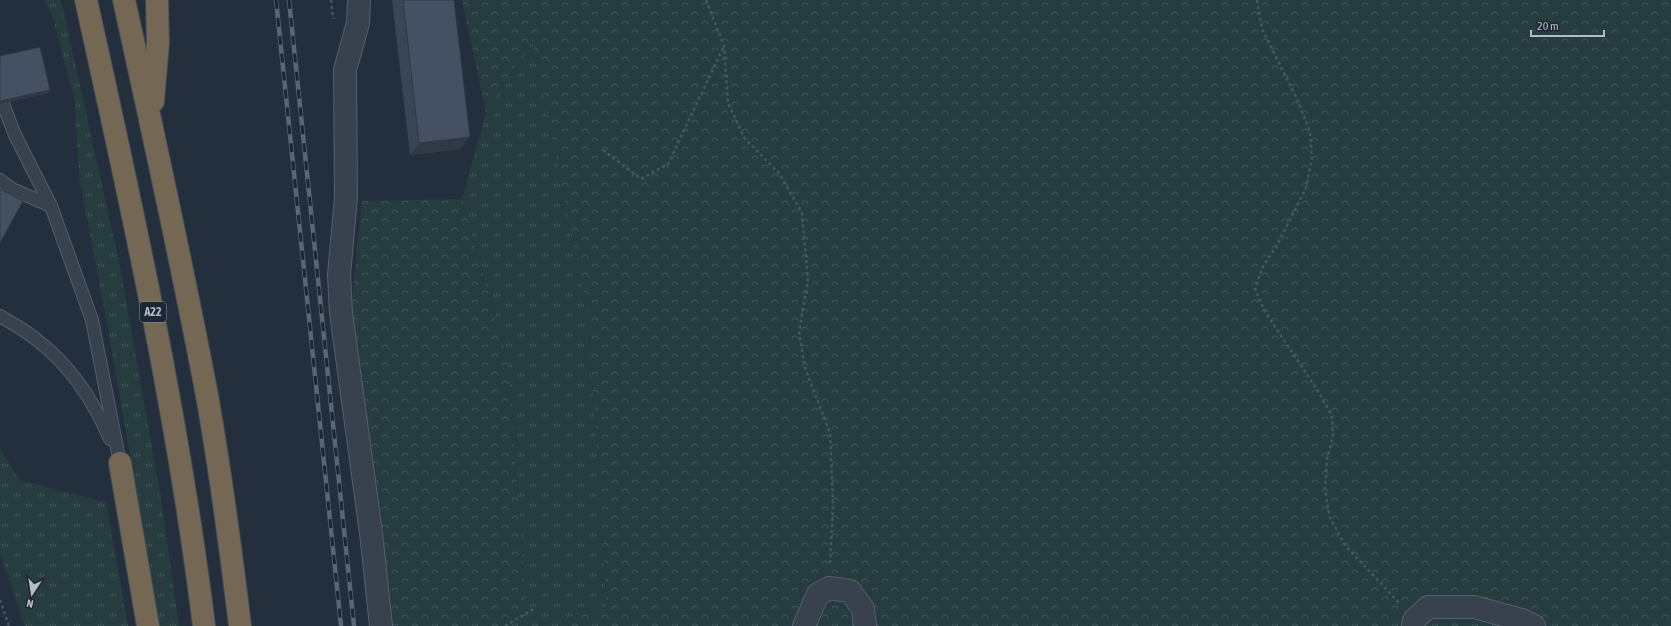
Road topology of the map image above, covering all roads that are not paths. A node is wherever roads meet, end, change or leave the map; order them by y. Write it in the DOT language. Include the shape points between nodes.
graph roads {
  1 [pos="86,0"];
  2 [pos="124,0"];
  3 [pos="157,0"];
  4 [pos="359,0"];
  5 [pos="3,104"];
  6 [pos="152,124"];
  7 [pos="0,180"];
  8 [pos="51,206"];
  9 [pos="0,316"];
  10 [pos="120,463"];
  11 [pos="1413,623"];
  12 [pos="148,626"];
  13 [pos="204,626"];
  14 [pos="240,626"];
  15 [pos="381,626"];
  16 [pos="804,626"];
  17 [pos="865,626"];
  18 [pos="1534,626"];
  1 -- 13 [label="highway, A22" via="129,192 169,396"];
  2 -- 6 [label="highway"];
  3 -- 6 [label="highway" via="158,43"];
  4 -- 15 [label="street" via="358,23 345,70 346,197 339,274 341,313"];
  5 -- 8 [label="lane" via="14,135"];
  6 -- 14 [label="highway" via="208,402"];
  7 -- 8 [label="lane" via="12,189"];
  8 -- 10 [label="lane" via="92,320"];
  9 -- 10 [label="lane" via="39,341 81,386 100,414"];
  10 -- 12 [label="highway"];
  11 -- 18 [label="street" via="1428,607 1474,607 1522,620"];
  16 -- 17 [label="street" via="818,594 829,588 850,591 863,608"];
}
